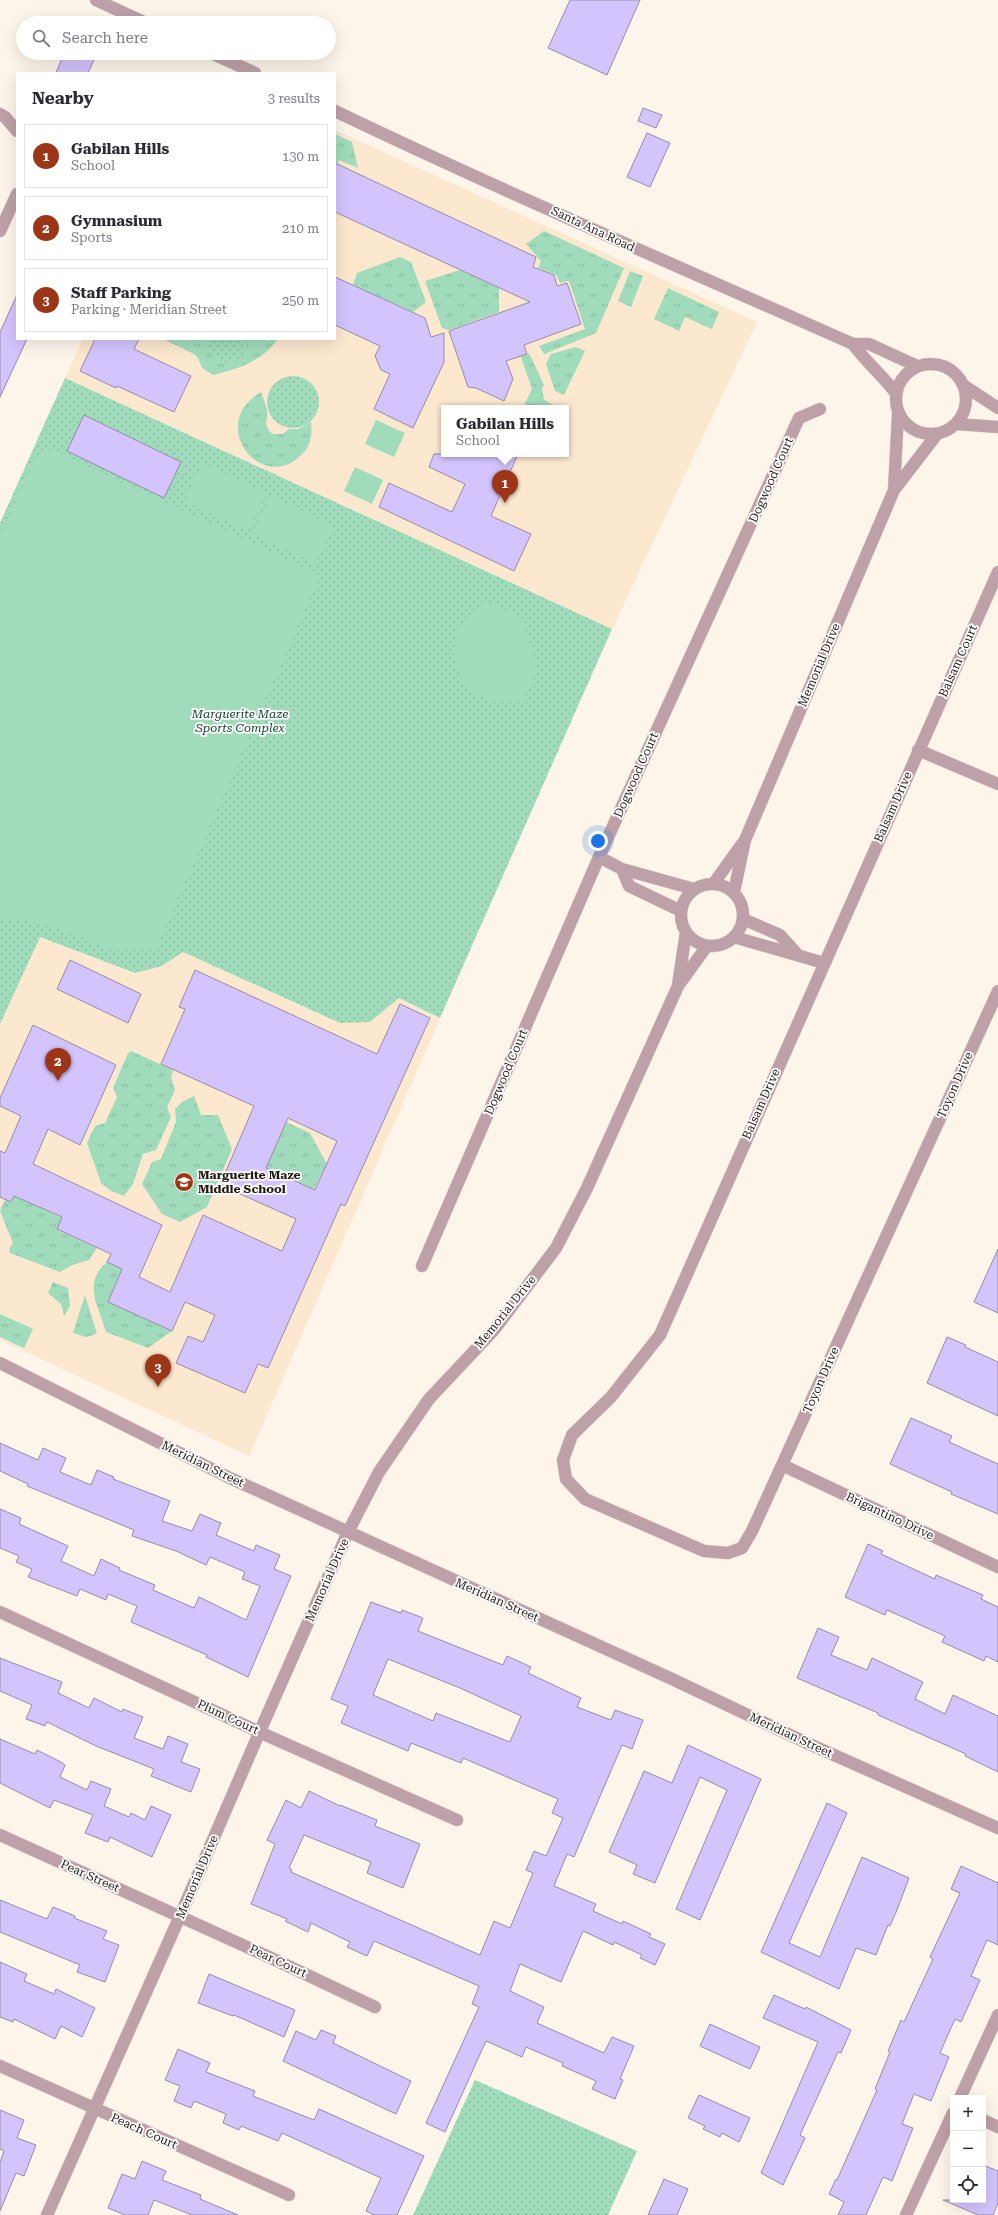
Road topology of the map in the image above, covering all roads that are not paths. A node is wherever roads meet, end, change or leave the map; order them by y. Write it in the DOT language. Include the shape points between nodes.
graph roads {
  1 [pos="96,0"];
  2 [pos="131,16"];
  3 [pos="226,60"];
  4 [pos="253,72"];
  5 [pos="336,111"];
  6 [pos="0,114"];
  7 [pos="16,130"];
  8 [pos="16,196"];
  9 [pos="0,231"];
  10 [pos="853,344"];
  11 [pos="917,366"];
  12 [pos="963,386"];
  13 [pos="896,392"];
  14 [pos="998,408"];
  15 [pos="820,409"];
  16 [pos="898,414"];
  17 [pos="956,424"];
  18 [pos="998,427"];
  19 [pos="936,434"];
  20 [pos="894,490"];
  21 [pos="998,572"];
  22 [pos="918,750"];
  23 [pos="998,784"];
  24 [pos="745,840"];
  25 [pos="599,857"];
  26 [pos="622,869"];
  27 [pos="714,883"];
  28 [pos="694,889"];
  29 [pos="734,892"];
  30 [pos="681,911"];
  31 [pos="743,919"];
  32 [pos="686,932"];
  33 [pos="734,936"];
  34 [pos="707,946"];
  35 [pos="799,956"];
  36 [pos="824,963"];
  37 [pos="678,986"];
  38 [pos="998,991"];
  39 [pos="422,1266"];
  40 [pos="0,1363"];
  41 [pos="572,1435"];
  42 [pos="782,1465"];
  43 [pos="348,1532"];
  44 [pos="998,1566"];
  45 [pos="0,1612"];
  46 [pos="260,1731"];
  47 [pos="457,1820"];
  48 [pos="998,1828"];
  49 [pos="0,1835"];
  50 [pos="180,1916"];
  51 [pos="375,2007"];
  52 [pos="998,2015"];
  53 [pos="0,2066"];
  54 [pos="961,2095"];
  55 [pos="93,2109"];
  56 [pos="950,2120"];
  57 [pos="986,2121"];
  58 [pos="998,2127"];
  59 [pos="289,2195"];
  60 [pos="47,2215"];
  61 [pos="906,2215"];
  1 -- 2 [label="street"];
  3 -- 4 [label="street"];
  5 -- 10 [label="street, Santa Ana Road" via="665,263 732,289"];
  6 -- 7 [label="street"];
  8 -- 9 [label="street"];
  10 -- 11 [label="street, Santa Ana Road" via="869,344"];
  10 -- 13 [label="street, Santa Ana Road" via="866,362 879,372"];
  11 -- 12 [label="street, Santa Ana Road" via="941,365 952,371"];
  11 -- 13 [label="street" via="907,372"];
  12 -- 14 [label="street, Santa Ana Road"];
  12 -- 17 [label="street" via="966,403 963,414"];
  13 -- 16 [label="street"];
  15 -- 25 [label="street, Dogwood Court" via="799,418"];
  16 -- 19 [label="street" via="914,431"];
  16 -- 20 [label="street"];
  17 -- 18 [label="street"];
  17 -- 19 [label="street" via="947,431"];
  19 -- 20 [label="street"];
  20 -- 24 [label="street, Memorial Drive"];
  21 -- 22 [label="street, Balsam Court"];
  22 -- 23 [label="street"];
  22 -- 36 [label="street, Balsam Drive"];
  24 -- 27 [label="street"];
  24 -- 29 [label="street"];
  25 -- 26 [label="street"];
  25 -- 39 [label="street, Dogwood Court"];
  26 -- 28 [label="street"];
  26 -- 30 [label="street" via="629,886"];
  27 -- 28 [label="street" via="703,884"];
  27 -- 29 [label="street"];
  28 -- 30 [label="street" via="686,896"];
  29 -- 31 [label="street" via="743,909"];
  30 -- 32 [label="street" via="680,917"];
  31 -- 33 [label="street"];
  31 -- 35 [label="street" via="780,936"];
  32 -- 34 [label="street" via="698,943"];
  32 -- 37 [label="street"];
  33 -- 34 [label="street" via="727,942"];
  33 -- 35 [label="street"];
  34 -- 37 [label="street"];
  35 -- 36 [label="street"];
  36 -- 41 [label="street, Balsam Drive" via="660,1335 611,1397"];
  37 -- 43 [label="street, Memorial Drive" via="587,1188 556,1248 494,1330 429,1399 379,1472"];
  38 -- 42 [label="street, Toyon Drive"];
  40 -- 43 [label="street, Meridian Street" via="210,1468"];
  41 -- 42 [label="street, Toyon Drive" via="562,1460 566,1479 585,1499 704,1551 728,1553 742,1548"];
  42 -- 44 [label="street, Brigantino Drive"];
  43 -- 46 [label="street, Memorial Drive"];
  43 -- 48 [label="street, Meridian Street"];
  45 -- 46 [label="street, Plum Court"];
  46 -- 47 [label="street, Plum Court"];
  46 -- 50 [label="street, Memorial Drive"];
  49 -- 50 [label="street, Pear Street"];
  50 -- 51 [label="street, Pear Court"];
  50 -- 55 [label="street, Memorial Drive"];
  52 -- 54 [label="street"];
  53 -- 55 [label="street, Peach Court"];
  55 -- 59 [label="street, Peach Court"];
  55 -- 60 [label="street, Memorial Drive"];
  56 -- 61 [label="street"];
  57 -- 58 [label="street"];
}
